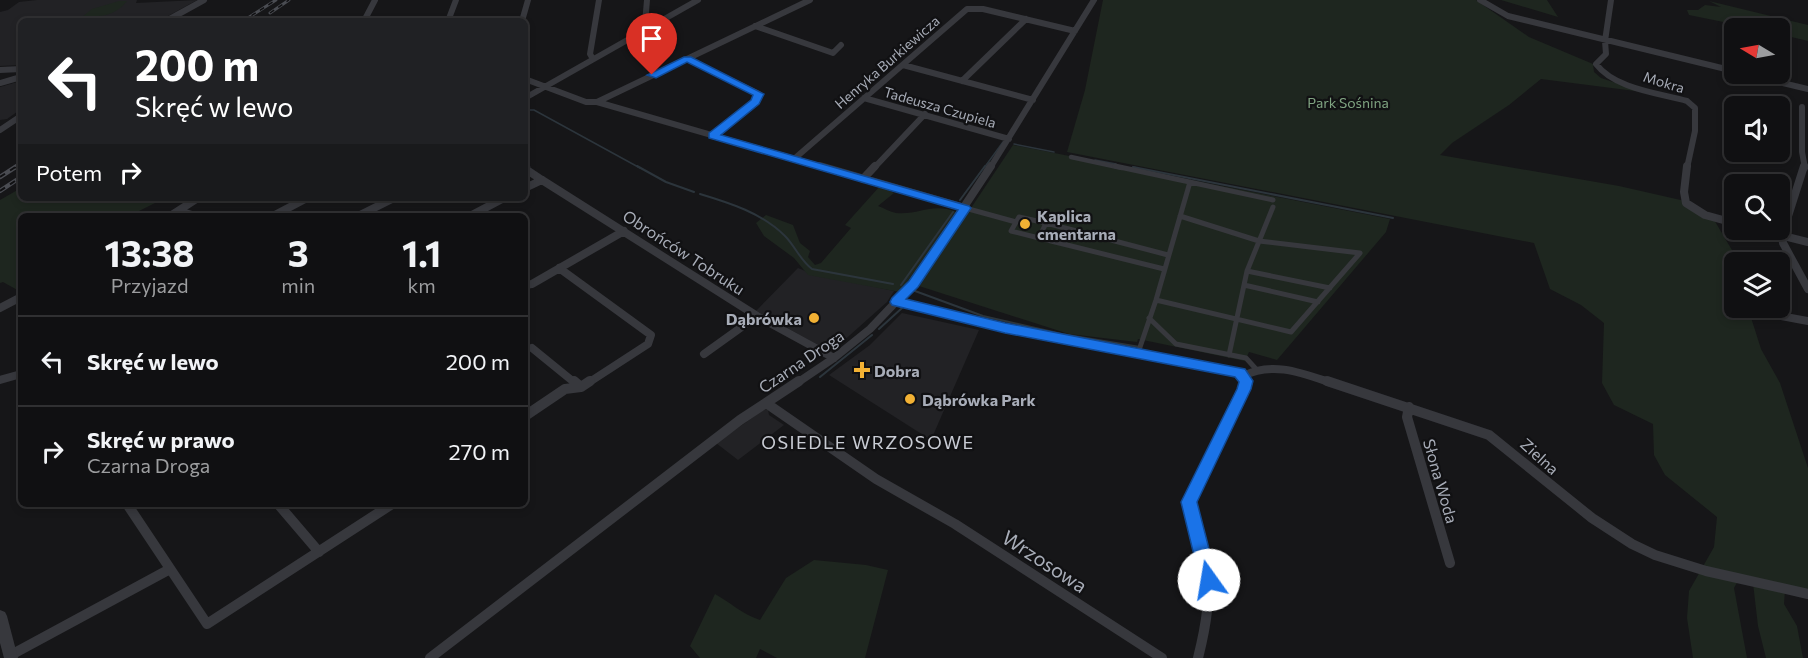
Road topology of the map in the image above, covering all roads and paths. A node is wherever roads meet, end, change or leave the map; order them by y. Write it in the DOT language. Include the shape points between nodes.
graph roads {
  1 [pos="204,0"];
  2 [pos="375,0"];
  3 [pos="456,0"];
  4 [pos="528,0"];
  5 [pos="599,0"];
  6 [pos="647,0"];
  7 [pos="698,0"];
  8 [pos="810,0"];
  9 [pos="1092,0"];
  10 [pos="1480,0"];
  11 [pos="1611,0"];
  12 [pos="171,18"];
  13 [pos="366,18"];
  14 [pos="448,18"];
  15 [pos="523,18"];
  16 [pos="1026,20"];
  17 [pos="755,26"];
  18 [pos="651,27"];
  19 [pos="1075,31"];
  20 [pos="1604,39"];
  21 [pos="841,45"];
  22 [pos="593,59"];
  23 [pos="687,59"];
  24 [pos="903,65"];
  25 [pos="18,69"];
  26 [pos="1724,69"];
  27 [pos="0,70"];
  28 [pos="18,78"];
  29 [pos="528,80"];
  30 [pos="962,81"];
  31 [pos="0,83"];
  32 [pos="1787,84"];
  33 [pos="543,86"];
  34 [pos="1808,89"];
  35 [pos="528,96"];
  36 [pos="864,98"];
  37 [pos="1033,100"];
  38 [pos="597,102"];
  39 [pos="1802,107"];
  40 [pos="925,114"];
  41 [pos="18,118"];
  42 [pos="1805,125"];
  43 [pos="0,130"];
  44 [pos="713,136"];
  45 [pos="1009,139"];
  46 [pos="1071,158"];
  47 [pos="794,159"];
  48 [pos="528,171"];
  49 [pos="1807,171"];
  50 [pos="863,179"];
  51 [pos="542,180"];
  52 [pos="1190,182"];
  53 [pos="528,187"];
  54 [pos="1273,200"];
  55 [pos="194,201"];
  56 [pos="301,201"];
  57 [pos="388,201"];
  58 [pos="498,201"];
  59 [pos="1273,207"];
  60 [pos="965,208"];
  61 [pos="179,211"];
  62 [pos="175,213"];
  63 [pos="185,213"];
  64 [pos="279,213"];
  65 [pos="364,213"];
  66 [pos="476,213"];
  67 [pos="1790,215"];
  68 [pos="1180,216"];
  69 [pos="1724,220"];
  70 [pos="1016,222"];
  71 [pos="1046,223"];
  72 [pos="624,231"];
  73 [pos="1039,237"];
  74 [pos="1790,238"];
  75 [pos="1783,240"];
  76 [pos="1259,241"];
  77 [pos="1808,242"];
  78 [pos="1168,255"];
  79 [pos="559,268"];
  80 [pos="1164,268"];
  81 [pos="1247,271"];
  82 [pos="528,284"];
  83 [pos="1244,285"];
  84 [pos="1330,288"];
  85 [pos="1808,289"];
  86 [pos="18,299"];
  87 [pos="1156,300"];
  88 [pos="897,302"];
  89 [pos="1318,302"];
  90 [pos="0,308"];
  91 [pos="757,316"];
  92 [pos="1149,318"];
  93 [pos="1790,318"];
  94 [pos="1237,319"];
  95 [pos="1808,321"];
  96 [pos="532,348"];
  97 [pos="1138,353"];
  98 [pos="704,354"];
  99 [pos="1229,355"];
  100 [pos="834,358"];
  101 [pos="1256,369"];
  102 [pos="18,375"];
  103 [pos="1244,376"];
  104 [pos="0,380"];
  105 [pos="581,387"];
  106 [pos="766,403"];
  107 [pos="1408,407"];
  108 [pos="528,414"];
  109 [pos="129,507"];
  110 [pos="281,507"];
  111 [pos="387,507"];
  112 [pos="319,552"];
  113 [pos="1450,564"];
  114 [pos="170,569"];
  115 [pos="1808,594"];
  116 [pos="0,616"];
  117 [pos="11,657"];
  118 [pos="430,658"];
  119 [pos="1162,658"];
  120 [pos="1198,658"];
  1 -- 12 [label="street"];
  2 -- 13 [label="street"];
  3 -- 14 [label="street"];
  4 -- 15 [label="street"];
  5 -- 22 [label="street" via="590,54"];
  6 -- 18 [label="street" via="645,24"];
  7 -- 18 [label="street"];
  8 -- 17 [label="street"];
  9 -- 19 [label="street, Czarna Droga"];
  10 -- 20 [label="street" via="1508,16"];
  11 -- 20 [label="street, Mokra"];
  16 -- 19 [label="street, Henryka Burkiewicza"];
  16 -- 24 [label="street, Henryka Burkiewicza" via="967,9"];
  16 -- 30 [label="street"];
  17 -- 21 [label="street" via="833,53"];
  17 -- 23 [label="street"];
  18 -- 22 [label="street"];
  19 -- 37 [label="street, Czarna Droga"];
  20 -- 26 [label="street"];
  20 -- 69 [label="street, Mokra" via="1606,54 1596,64 1601,72 1687,101 1695,108 1696,127 1684,198 1691,208"];
  22 -- 33 [label="street"];
  23 -- 38 [label="street"];
  23 -- 44 [label="street" via="759,94 755,102"];
  24 -- 30 [label="street"];
  24 -- 36 [label="street, Henryka Burkiewicza"];
  25 -- 27 [label="street"];
  28 -- 31 [label="street"];
  29 -- 33 [label="street"];
  30 -- 37 [label="street"];
  32 -- 34 [label="street"];
  33 -- 35 [label="street"];
  33 -- 38 [label="street" via="586,102"];
  36 -- 40 [label="street, Tadeusza Czupiela"];
  36 -- 47 [label="street, Henryka Burkiewicza"];
  37 -- 45 [label="street, Czarna Droga"];
  38 -- 44 [label="street"];
  39 -- 42 [label="street"];
  40 -- 45 [label="street, Tadeusza Czupiela"];
  40 -- 50 [label="street"];
  41 -- 43 [label="street"];
  42 -- 49 [label="street"];
  44 -- 47 [label="street"];
  45 -- 60 [label="street, Czarna Droga"];
  46 -- 52 [label="street"];
  47 -- 50 [label="street"];
  48 -- 51 [label="street, Obrońców Tobruku"];
  49 -- 67 [label="street"];
  50 -- 60 [label="street"];
  51 -- 53 [label="street"];
  51 -- 72 [label="street, Obrońców Tobruku"];
  52 -- 54 [label="street"];
  52 -- 68 [label="street"];
  55 -- 61 [label="street"];
  56 -- 64 [label="street"];
  57 -- 65 [label="street"];
  58 -- 66 [label="street"];
  59 -- 76 [label="street"];
  60 -- 70 [label="street"];
  60 -- 88 [label="street, Czarna Droga"];
  61 -- 62 [label="street"];
  61 -- 63 [label="street"];
  68 -- 76 [label="street"];
  68 -- 78 [label="street"];
  70 -- 71 [label="street" via="1019,217"];
  70 -- 73 [label="street" via="1011,231"];
  71 -- 73 [label="street"];
  71 -- 78 [label="street"];
  72 -- 79 [label="street"];
  72 -- 91 [label="street, Obrońców Tobruku"];
  73 -- 80 [label="street"];
  74 -- 77 [label="street"];
  75 -- 85 [label="street"];
  76 -- 81 [label="street"];
  76 -- 84 [label="street" via="1360,253"];
  78 -- 80 [label="street"];
  79 -- 82 [label="street"];
  79 -- 105 [label="street" via="651,335 648,344"];
  80 -- 87 [label="street"];
  81 -- 83 [label="street"];
  81 -- 84 [label="street"];
  83 -- 89 [label="street"];
  83 -- 94 [label="street"];
  84 -- 89 [label="street"];
  86 -- 90 [label="street"];
  87 -- 92 [label="street"];
  87 -- 94 [label="street"];
  88 -- 97 [label="street" via="1005,328"];
  88 -- 100 [label="street, Czarna Droga"];
  89 -- 94 [label="street" via="1291,332"];
  91 -- 98 [label="street"];
  91 -- 100 [label="street, Obrońców Tobruku"];
  92 -- 97 [label="street"];
  92 -- 99 [label="street" via="1176,344"];
  93 -- 95 [label="street"];
  94 -- 99 [label="street"];
  96 -- 105 [label="street"];
  97 -- 103 [label="street"];
  99 -- 101 [label="street" via="1246,358"];
  100 -- 106 [label="street, Czarna Droga"];
  101 -- 103 [label="street"];
  101 -- 107 [label="street, Zielna" via="1293,370"];
  102 -- 104 [label="street"];
  103 -- 120 [label="street" via="1244,389 1189,502 1206,565 1210,599"];
  105 -- 108 [label="street" via="565,389"];
  106 -- 118 [label="street, Czarna Droga"];
  106 -- 119 [label="street, Wrzosowa"];
  107 -- 113 [label="street, Słona Woda" via="1407,417"];
  107 -- 115 [label="street, Zielna" via="1495,437 1549,485 1629,544 1738,579"];
  109 -- 114 [label="street"];
  110 -- 112 [label="street"];
  111 -- 112 [label="street"];
  112 -- 114 [label="street" via="207,624"];
  114 -- 117 [label="street"];
  116 -- 117 [label="street"];
}
